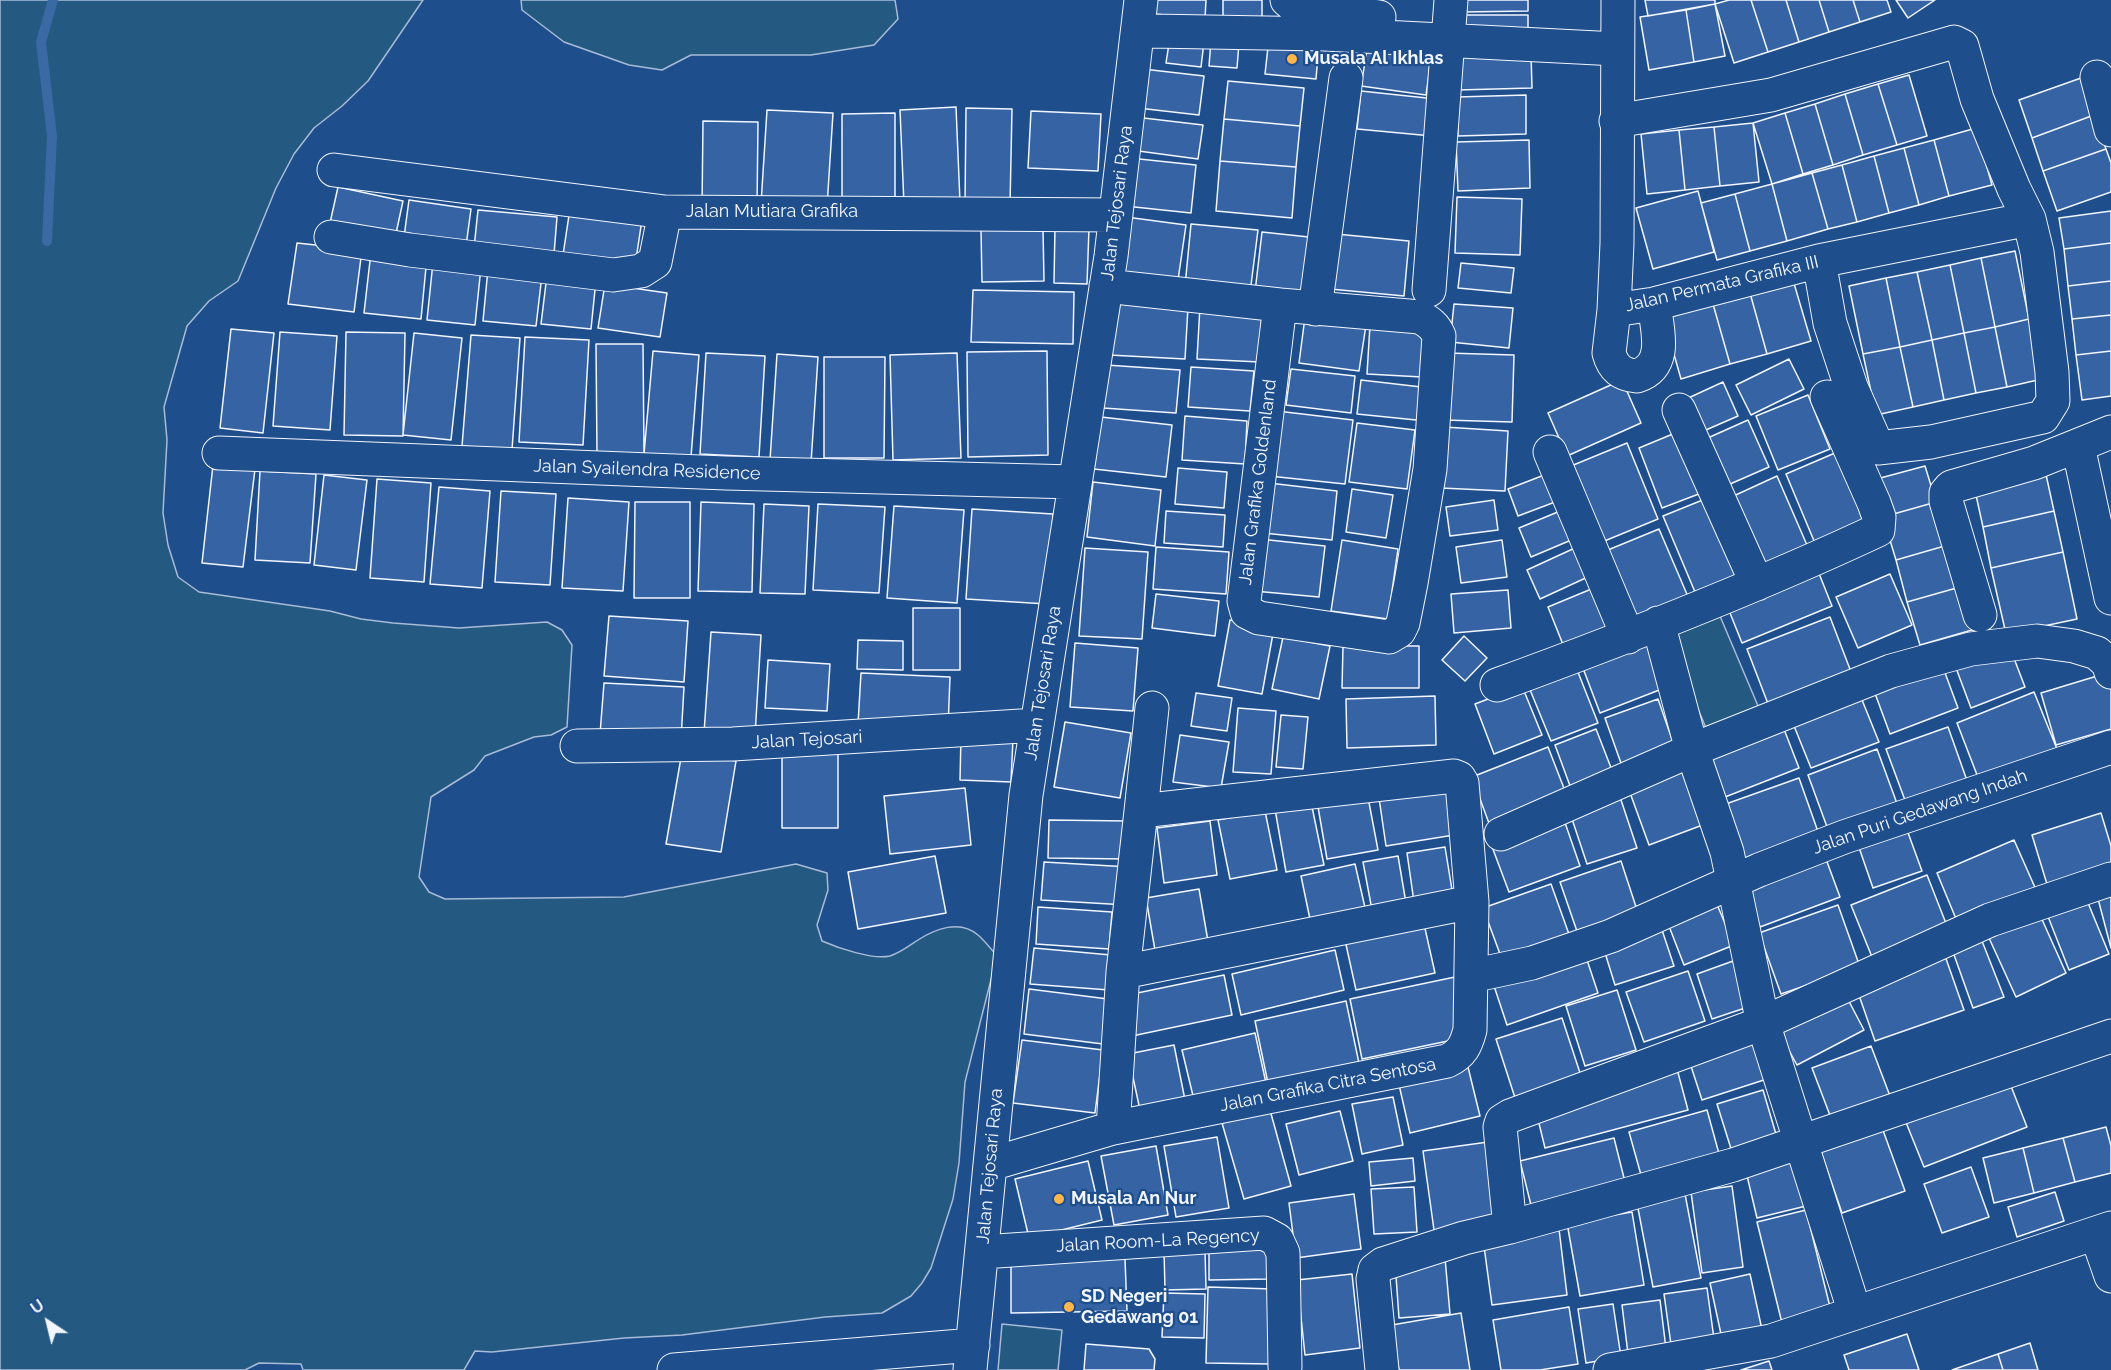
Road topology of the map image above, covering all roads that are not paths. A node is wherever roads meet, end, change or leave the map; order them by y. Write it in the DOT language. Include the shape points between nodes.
graph roads {
  1 [pos="1141,0"];
  2 [pos="1287,0"];
  3 [pos="1618,0"];
  4 [pos="1450,21"];
  5 [pos="1151,31"];
  6 [pos="1617,49"];
  7 [pos="2097,77"];
  8 [pos="1346,78"];
  9 [pos="1616,121"];
  10 [pos="2111,130"];
  11 [pos="334,170"];
  12 [pos="665,212"];
  13 [pos="1116,214"];
  14 [pos="2029,219"];
  15 [pos="332,237"];
  16 [pos="1819,261"];
  17 [pos="1106,286"];
  18 [pos="1429,290"];
  19 [pos="1654,304"];
  20 [pos="1280,305"];
  21 [pos="1315,309"];
  22 [pos="1614,310"];
  23 [pos="1827,397"];
  24 [pos="1678,410"];
  25 [pos="2111,432"];
  26 [pos="2078,446"];
  27 [pos="1550,452"];
  28 [pos="219,453"];
  29 [pos="1075,482"];
  30 [pos="1757,584"];
  31 [pos="2111,598"];
  32 [pos="1980,615"];
  33 [pos="1658,623"];
  34 [pos="1628,637"];
  35 [pos="2111,672"];
  36 [pos="1497,685"];
  37 [pos="1152,708"];
  38 [pos="1036,725"];
  39 [pos="577,746"];
  40 [pos="2111,747"];
  41 [pos="1692,750"];
  42 [pos="1141,811"];
  43 [pos="1501,834"];
  44 [pos="2111,879"];
  45 [pos="1732,883"];
  46 [pos="1472,902"];
  47 [pos="1123,972"];
  48 [pos="1472,976"];
  49 [pos="1763,1023"];
  50 [pos="2111,1036"];
  51 [pos="1113,1128"];
  52 [pos="1801,1143"];
  53 [pos="991,1164"];
  54 [pos="1509,1227"];
  55 [pos="2104,1231"];
  56 [pos="982,1252"];
  57 [pos="2111,1276"];
  58 [pos="1855,1313"];
  59 [pos="972,1358"];
  60 [pos="1285,1367"];
  61 [pos="1646,1367"];
  62 [pos="674,1370"];
  63 [pos="1382,1370"];
  64 [pos="1610,1370"];
  1 -- 13 [label="street, Jalan Tejosari Raya"];
  2 -- 4 [label="street" via="1293,5 1354,14"];
  3 -- 6 [label="street, Jalan Permata Grafika III"];
  4 -- 5 [label="street" via="1324,34"];
  4 -- 6 [label="street"];
  4 -- 18 [label="street"];
  6 -- 9 [label="street, Jalan Permata Grafika III"];
  7 -- 10 [label="street"];
  8 -- 21 [label="street"];
  9 -- 14 [label="street" via="1771,95 1954,42 1962,46 1977,99"];
  9 -- 22 [label="street, Jalan Permata Grafika III"];
  11 -- 12 [label="street"];
  12 -- 13 [label="street, Jalan Mutiara Grafika"];
  12 -- 15 [label="street, Jalan Mutiara Grafika" via="655,262 641,271 613,275"];
  13 -- 17 [label="street, Jalan Tejosari Raya"];
  14 -- 16 [label="street, Jalan Permata Grafika III"];
  14 -- 16 [label="street" via="2044,300 2053,401 2043,417 1931,442 1878,448 1851,387 1830,323"];
  16 -- 19 [label="street, Jalan Permata Grafika III"];
  17 -- 20 [label="street, Jalan Grafika Goldenland"];
  17 -- 29 [label="street, Jalan Tejosari Raya"];
  19 -- 22 [label="street, Jalan Permata Grafika III"];
  19 -- 22 [label="street" via="1658,357 1651,368 1637,376 1622,372 1611,360"];
  20 -- 21 [label="street, Jalan Grafika Goldenland"];
  20 -- 21 [label="street, Jalan Grafika Goldenland" via="1244,601 1247,612 1259,618 1389,637 1403,624 1430,469 1439,336 1430,322 1420,317"];
  23 -- 30 [label="street" via="1874,503 1878,530"];
  24 -- 30 [label="street"];
  25 -- 26 [label="street"];
  26 -- 31 [label="street"];
  26 -- 32 [label="street" via="1951,487 1946,493"];
  27 -- 34 [label="street"];
  28 -- 29 [label="street, Jalan Syailendra Residence"];
  29 -- 38 [label="street, Jalan Tejosari Raya"];
  30 -- 33 [label="street"];
  33 -- 34 [label="street"];
  33 -- 41 [label="street"];
  34 -- 36 [label="street"];
  35 -- 41 [label="street" via="2097,653 2074,646 2037,641 1971,649 1891,671"];
  37 -- 42 [label="street"];
  38 -- 39 [label="street, Jalan Tejosari" via="733,744"];
  38 -- 53 [label="street, Jalan Tejosari Raya"];
  40 -- 45 [label="street, Jalan Puri Gedawang Indah" via="1844,837"];
  41 -- 43 [label="street"];
  41 -- 45 [label="street" via="1727,852"];
  42 -- 46 [label="street, Jalan Grafika Citra Sentosa" via="1454,776 1462,783"];
  42 -- 47 [label="street"];
  44 -- 49 [label="street" via="1990,920"];
  45 -- 48 [label="street, Jalan Puri Gedawang Indah" via="1611,936 1532,963"];
  45 -- 49 [label="street"];
  46 -- 47 [label="street"];
  46 -- 48 [label="street, Jalan Grafika Citra Sentosa"];
  47 -- 51 [label="street"];
  48 -- 51 [label="street, Jalan Grafika Citra Sentosa" via="1466,1045 1448,1061"];
  49 -- 52 [label="street"];
  49 -- 54 [label="street" via="1502,1121"];
  50 -- 52 [label="street"];
  51 -- 53 [label="street, Jalan Grafika Citra Sentosa"];
  52 -- 54 [label="street"];
  52 -- 58 [label="street"];
  53 -- 56 [label="street, Jalan Tejosari Raya"];
  54 -- 63 [label="street" via="1383,1263 1375,1270"];
  55 -- 57 [label="street"];
  55 -- 58 [label="street"];
  56 -- 59 [label="street, Jalan Tejosari Raya"];
  56 -- 60 [label="street, Jalan Room-La Regency" via="1264,1233 1277,1240 1283,1253"];
  58 -- 61 [label="street" via="1771,1341"];
  59 -- 62 [label="street"];
  61 -- 64 [label="street"];
}
